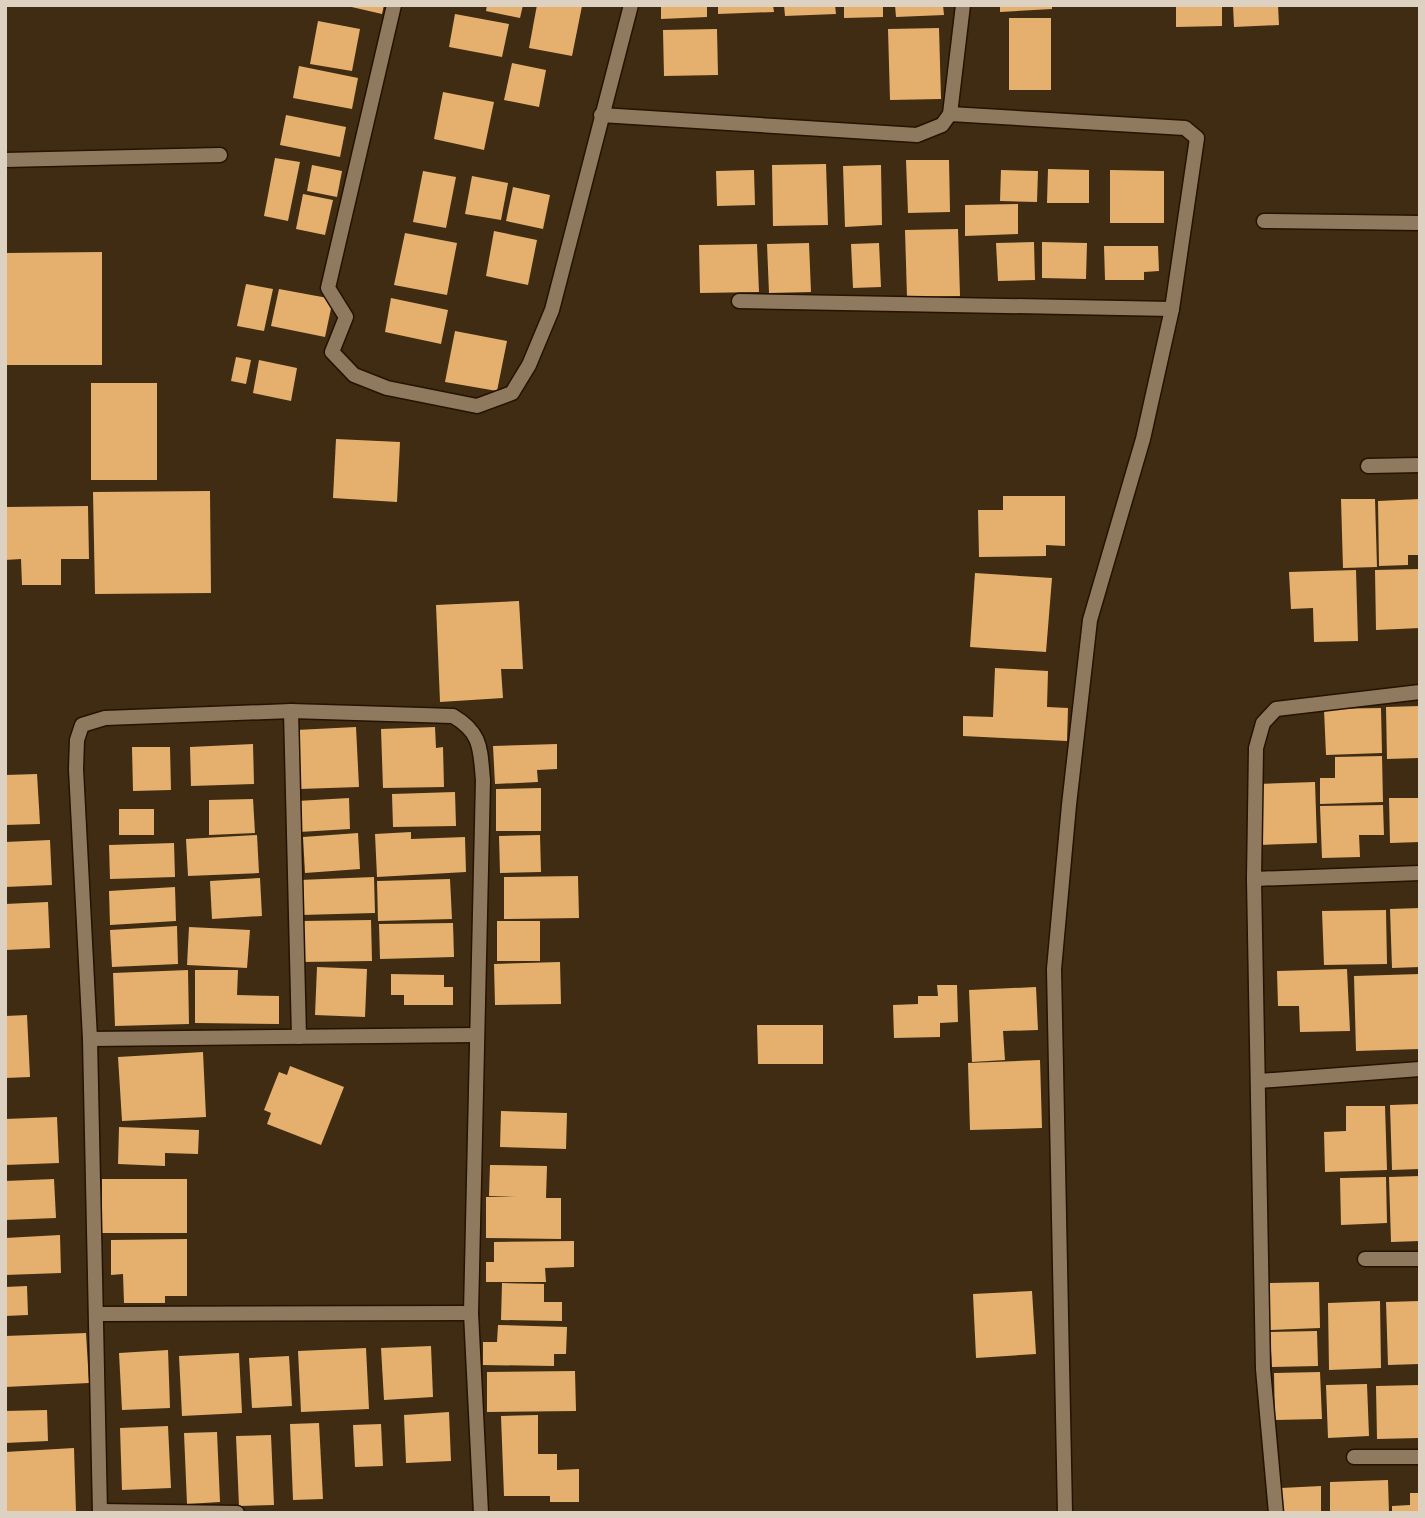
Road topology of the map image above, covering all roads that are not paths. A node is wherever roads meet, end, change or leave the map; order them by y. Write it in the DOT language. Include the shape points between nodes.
graph roads {
  1 [pos="394,5"];
  2 [pos="631,5"];
  3 [pos="963,5"];
  4 [pos="950,114"];
  5 [pos="601,115"];
  6 [pos="220,155"];
  7 [pos="5,160"];
  8 [pos="1264,221"];
  9 [pos="1420,223"];
  10 [pos="739,301"];
  11 [pos="1172,309"];
  12 [pos="1420,465"];
  13 [pos="1368,466"];
  14 [pos="1420,692"];
  15 [pos="291,711"];
  16 [pos="1420,873"];
  17 [pos="1254,879"];
  18 [pos="477,1035"];
  19 [pos="299,1037"];
  20 [pos="90,1039"];
  21 [pos="1420,1069"];
  22 [pos="1259,1080"];
  23 [pos="1365,1259"];
  24 [pos="1420,1259"];
  25 [pos="471,1313"];
  26 [pos="96,1314"];
  27 [pos="1353,1457"];
  28 [pos="1420,1457"];
  29 [pos="100,1512"];
  30 [pos="237,1513"];
  31 [pos="481,1513"];
  32 [pos="1065,1513"];
  33 [pos="1276,1513"];
  1 -- 5 [label="street" via="328,288 346,317 332,352 354,375 387,388 477,406 512,393 552,310"];
  2 -- 5 [label="street"];
  3 -- 4 [label="street"];
  4 -- 5 [label="street" via="942,125 917,135"];
  4 -- 11 [label="street" via="1185,128 1197,138"];
  6 -- 7 [label="street"];
  8 -- 9 [label="street"];
  10 -- 11 [label="street"];
  11 -- 32 [label="street" via="1143,439 1090,621 1054,969"];
  12 -- 13 [label="street"];
  14 -- 17 [label="street" via="1276,709 1258,732"];
  15 -- 18 [label="street" via="453,716 471,727 479,744 483,780"];
  15 -- 19 [label="street"];
  15 -- 20 [label="street" via="105,718 82,725 76,769"];
  16 -- 17 [label="street"];
  17 -- 22 [label="street"];
  18 -- 19 [label="street"];
  18 -- 25 [label="street"];
  19 -- 20 [label="street"];
  20 -- 26 [label="street"];
  21 -- 22 [label="street"];
  22 -- 33 [label="street" via="1263,1369"];
  23 -- 24 [label="street"];
  25 -- 26 [label="street"];
  25 -- 31 [label="street"];
  26 -- 29 [label="street"];
  27 -- 28 [label="street"];
  29 -- 30 [label="street"];
}
